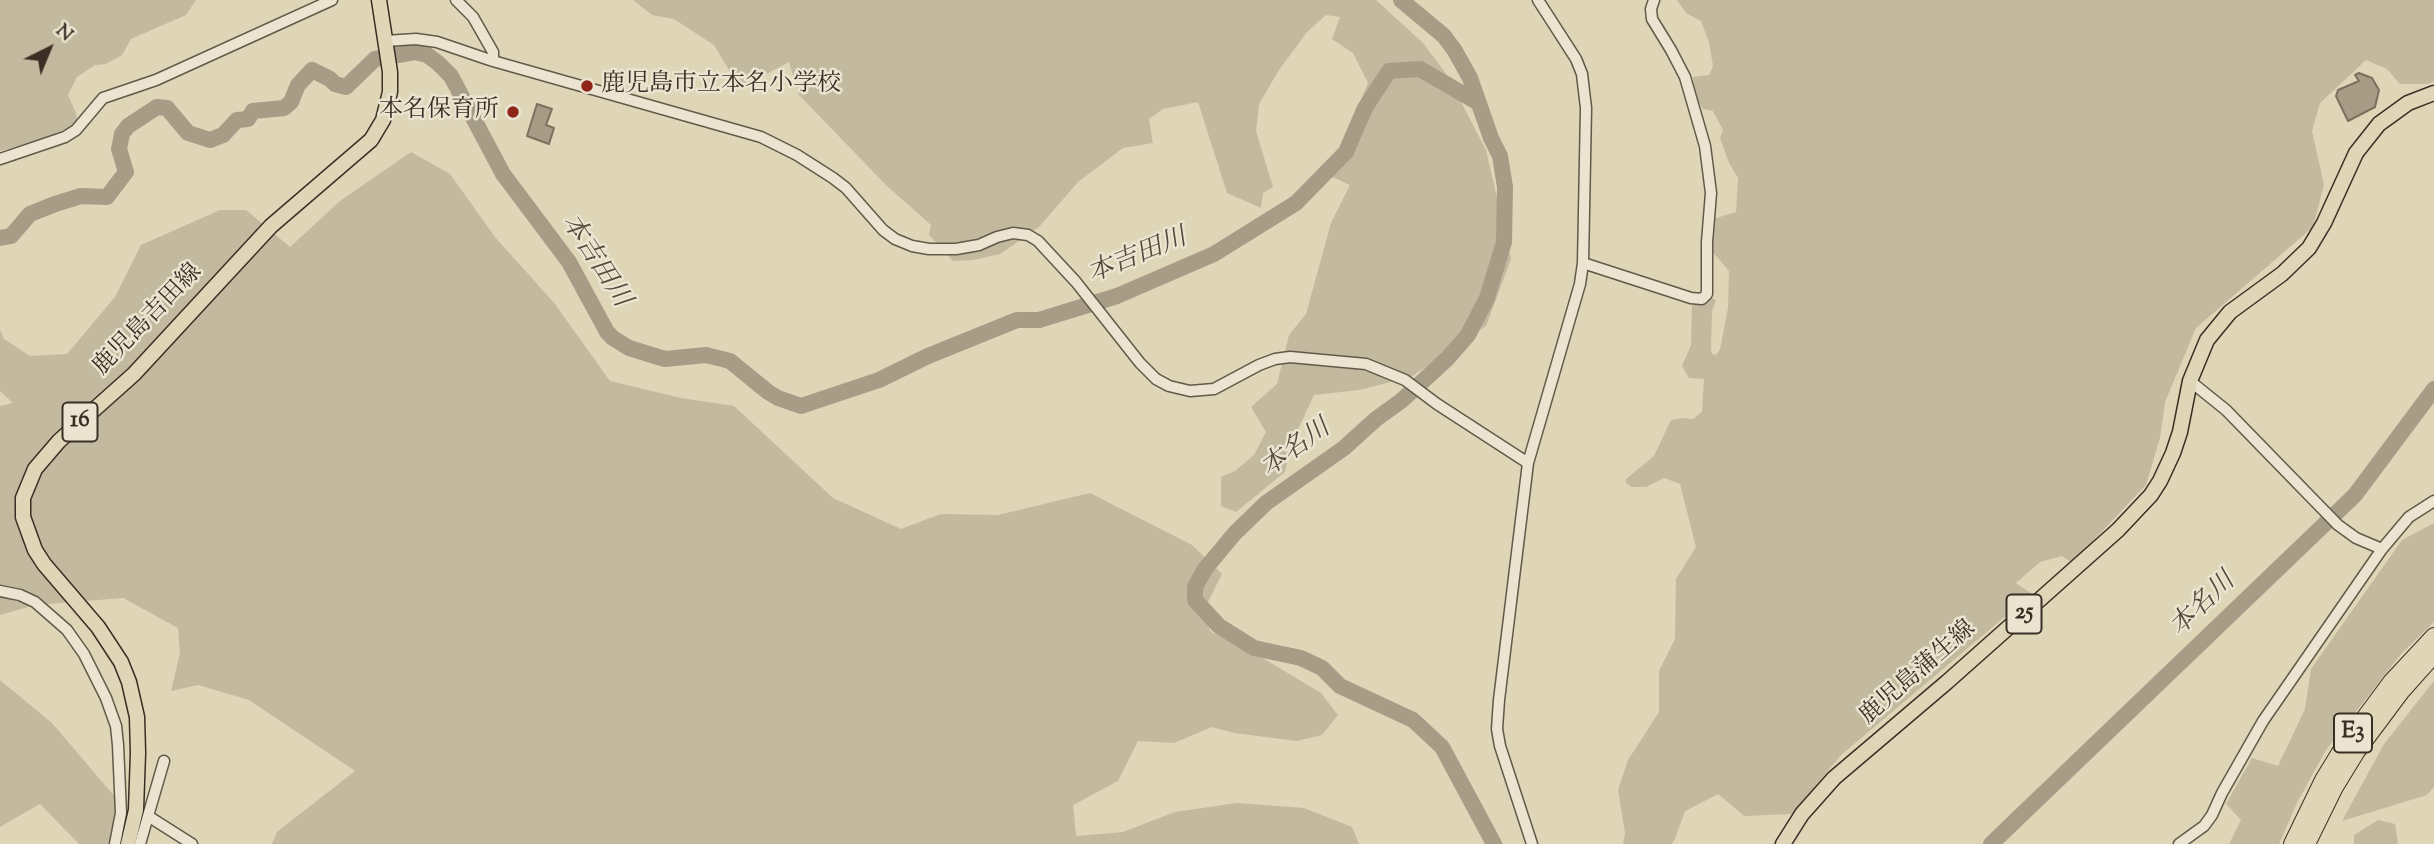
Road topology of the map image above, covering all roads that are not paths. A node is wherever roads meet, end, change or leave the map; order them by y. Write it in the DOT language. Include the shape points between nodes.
graph roads {
  1 [pos="332,0"];
  2 [pos="379,0"];
  3 [pos="456,0"];
  4 [pos="1538,0"];
  5 [pos="1654,0"];
  6 [pos="386,46"];
  7 [pos="493,61"];
  8 [pos="2434,93"];
  9 [pos="0,159"];
  10 [pos="1583,263"];
  11 [pos="2190,381"];
  12 [pos="1528,463"];
  13 [pos="2434,501"];
  14 [pos="2382,549"];
  15 [pos="0,591"];
  16 [pos="2434,636"];
  17 [pos="2434,655"];
  18 [pos="164,761"];
  19 [pos="148,816"];
  20 [pos="2192,840"];
  21 [pos="116,844"];
  22 [pos="128,844"];
  23 [pos="140,844"];
  24 [pos="192,844"];
  25 [pos="1532,844"];
  26 [pos="1783,844"];
  27 [pos="2179,844"];
  28 [pos="2292,844"];
  29 [pos="2306,844"];
  1 -- 9 [label="street" via="156,80 103,98 65,137"];
  2 -- 6 [label="main road, 鹿児島吉田線 / 16"];
  3 -- 7 [label="street" via="474,17 493,52"];
  4 -- 10 [label="street" via="1576,59 1586,93"];
  5 -- 10 [label="street" via="1652,19 1685,77 1705,146 1711,193 1707,294 1702,299 1691,298"];
  6 -- 7 [label="street" via="427,39"];
  6 -- 22 [label="main road, 鹿児島吉田線 / 16" via="390,72 387,107 371,141 264,233 134,374 59,441 35,469 23,498 23,517 35,550 98,627 129,682 137,717 138,753 136,810"];
  7 -- 12 [label="street" via="776,144 833,178 883,230 912,246 956,249 1013,233 1028,235 1088,296 1156,379 1180,390 1214,389 1275,359 1366,364 1405,380"];
  8 -- 11 [label="main road, 鹿児島蒲生線 / 25" via="2396,110 2368,136 2309,248 2219,323"];
  10 -- 12 [label="street"];
  11 -- 14 [label="street" via="2226,410 2338,525"];
  11 -- 26 [label="main road, 鹿児島蒲生線 / 25" via="2173,453 2151,495 2118,530 1834,778"];
  12 -- 25 [label="street" via="1497,729"];
  13 -- 14 [label="street" via="2409,517"];
  14 -- 20 [label="street" via="2263,721 2212,815"];
  15 -- 21 [label="street" via="35,602 67,630 106,698 118,745 121,813"];
  16 -- 28 [label="highway, E3" via="2391,682 2345,744"];
  17 -- 29 [label="highway, E3" via="2357,751"];
  18 -- 19 [label="street"];
  19 -- 23 [label="street"];
  19 -- 24 [label="street"];
  20 -- 27 [label="street"];
}
